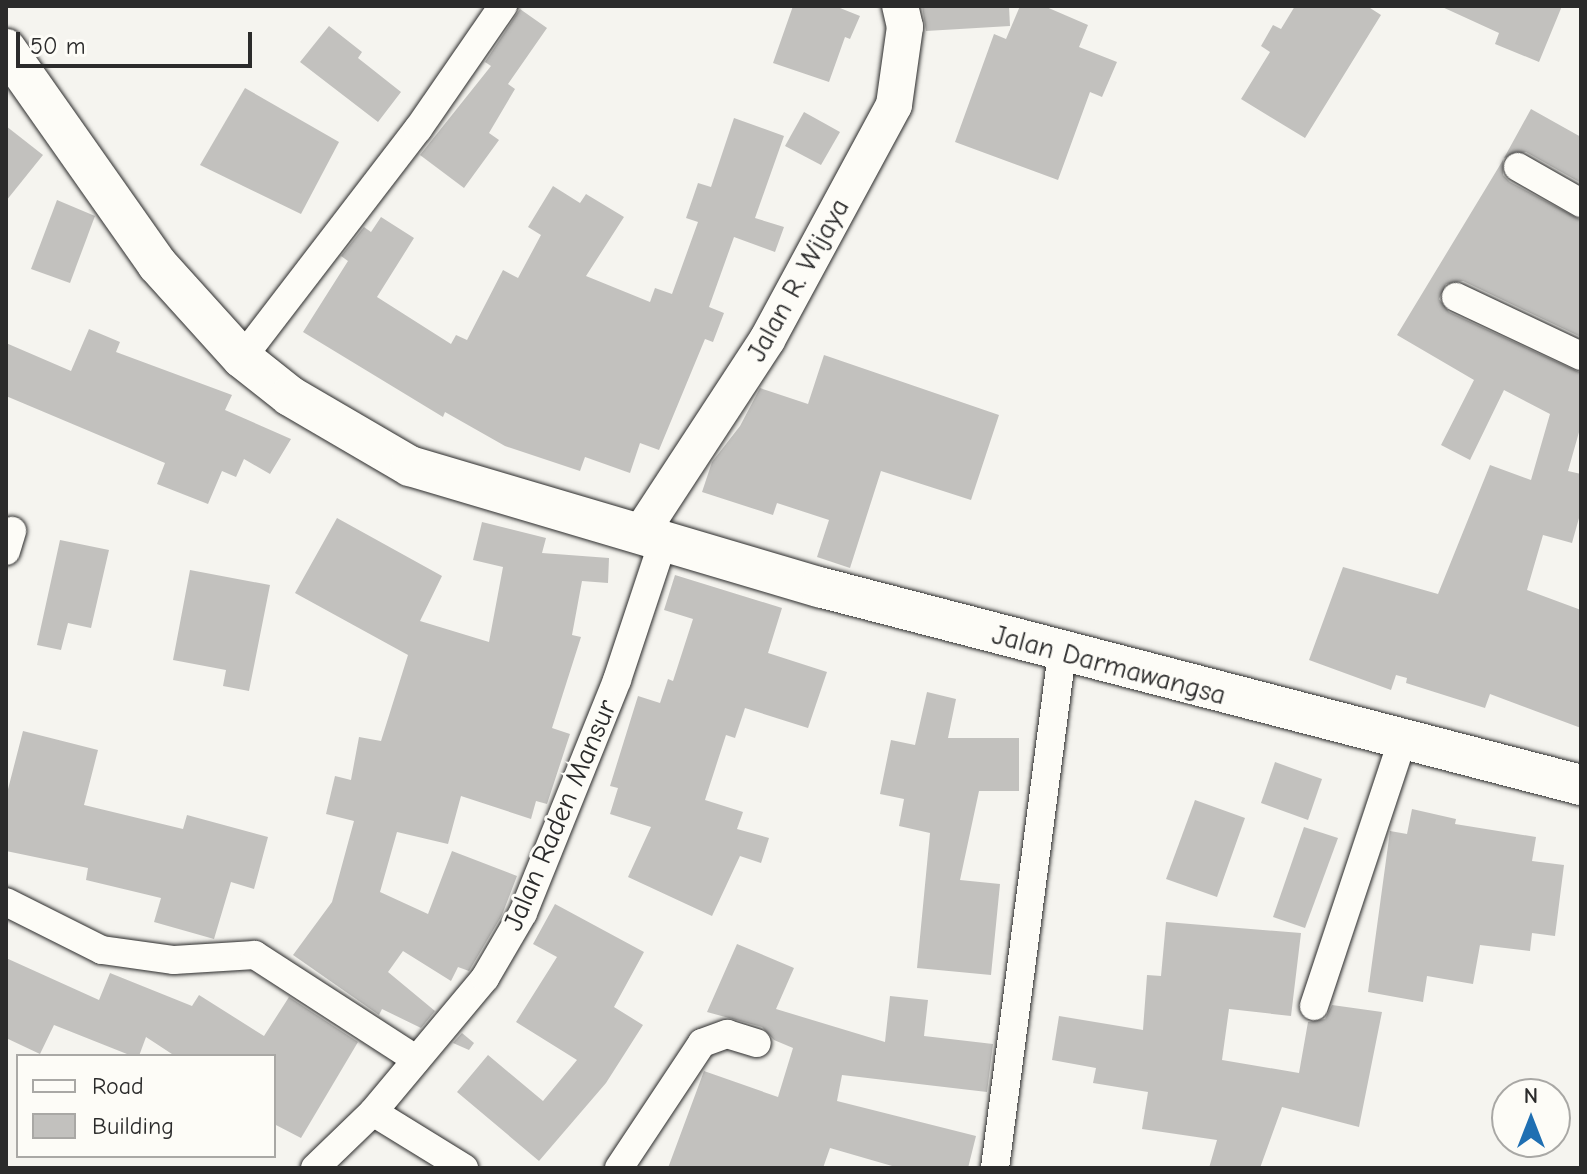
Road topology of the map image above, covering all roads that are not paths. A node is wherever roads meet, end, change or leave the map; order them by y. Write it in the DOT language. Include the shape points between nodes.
graph roads {
  1 [pos="503,6"];
  2 [pos="900,6"];
  3 [pos="6,49"];
  4 [pos="1518,167"];
  5 [pos="1581,203"];
  6 [pos="1456,297"];
  7 [pos="1581,356"];
  8 [pos="242,358"];
  9 [pos="651,538"];
  10 [pos="1062,653"];
  11 [pos="1402,742"];
  12 [pos="1577,775"];
  13 [pos="6,902"];
  14 [pos="1314,1006"];
  15 [pos="757,1043"];
  16 [pos="416,1059"];
  17 [pos="373,1112"];
  18 [pos="315,1168"];
  19 [pos="464,1168"];
  20 [pos="619,1168"];
  21 [pos="995,1168"];
  1 -- 8 [label="street" via="418,129"];
  2 -- 9 [label="street, Jalan R. Wijaya" via="905,27 894,105 767,340"];
  3 -- 8 [label="main road, Jalan Darmawangsa" via="157,264"];
  4 -- 5 [label="street"];
  6 -- 7 [label="street"];
  8 -- 9 [label="main road, Jalan Darmawangsa" via="290,396 410,466"];
  9 -- 10 [label="main road, Jalan Darmawangsa"];
  9 -- 16 [label="street, Jalan Raden Mansur" via="617,680 523,913 485,978"];
  10 -- 11 [label="main road, Jalan Darmawangsa"];
  10 -- 21 [label="street"];
  11 -- 12 [label="main road, Jalan Darmawangsa"];
  11 -- 14 [label="street"];
  13 -- 16 [label="street" via="102,950 174,960 255,955"];
  15 -- 20 [label="street" via="727,1034 702,1043"];
  16 -- 17 [label="street, Jalan Raden Mansur"];
  17 -- 18 [label="street, Jalan Raden Mansur"];
  17 -- 19 [label="street"];
}
